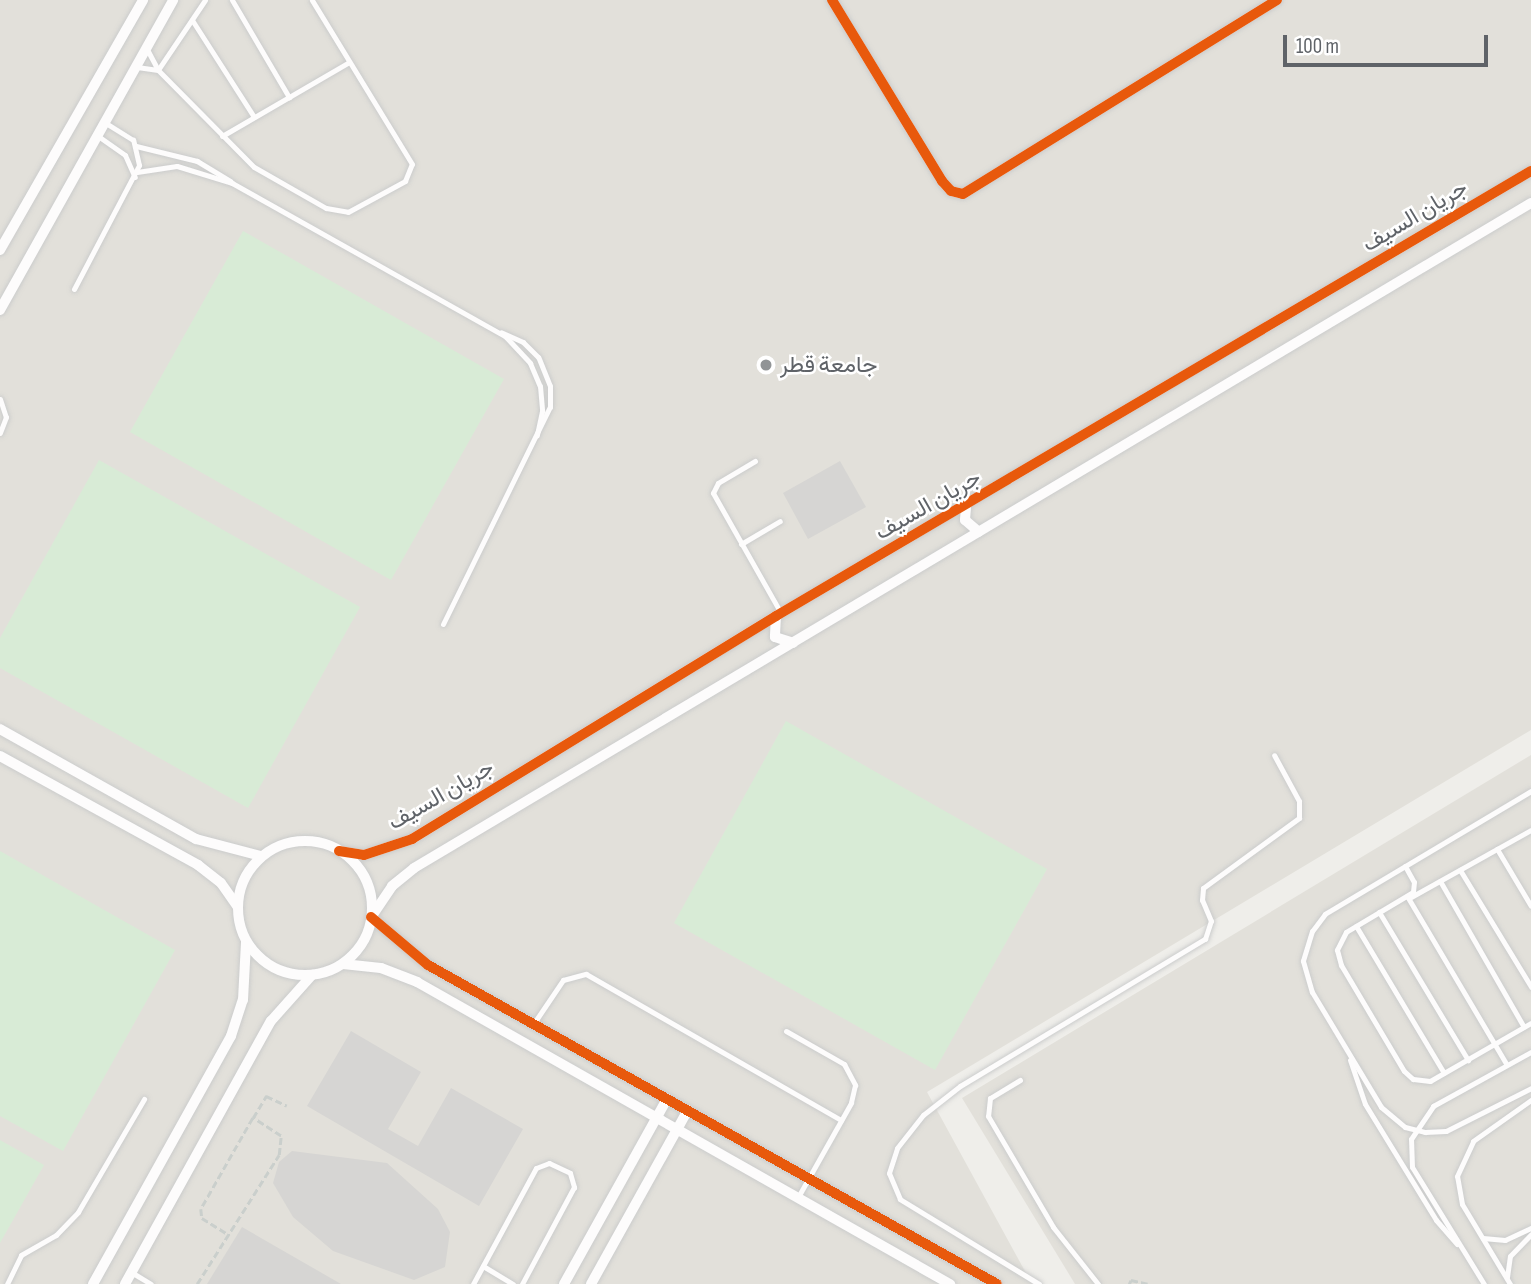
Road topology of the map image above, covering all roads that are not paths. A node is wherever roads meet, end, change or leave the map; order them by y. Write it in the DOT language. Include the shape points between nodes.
graph roads {
  1 [pos="144,0"];
  2 [pos="173,0"];
  3 [pos="205,0"];
  4 [pos="232,0"];
  5 [pos="312,0"];
  6 [pos="832,0"];
  7 [pos="1277,0"];
  8 [pos="192,20"];
  9 [pos="146,47"];
  10 [pos="349,62"];
  11 [pos="136,66"];
  12 [pos="158,70"];
  13 [pos="289,97"];
  14 [pos="254,117"];
  15 [pos="106,123"];
  16 [pos="98,136"];
  17 [pos="222,136"];
  18 [pos="136,146"];
  19 [pos="1531,171"];
  20 [pos="136,175"];
  21 [pos="232,183"];
  22 [pos="1531,202"];
  23 [pos="0,250"];
  24 [pos="74,289"];
  25 [pos="0,310"];
  26 [pos="494,330"];
  27 [pos="0,399"];
  28 [pos="0,433"];
  29 [pos="537,435"];
  30 [pos="755,461"];
  31 [pos="966,508"];
  32 [pos="780,520"];
  33 [pos="979,532"];
  34 [pos="741,544"];
  35 [pos="779,615"];
  36 [pos="443,624"];
  37 [pos="793,643"];
  38 [pos="0,729"];
  39 [pos="1274,755"];
  40 [pos="0,756"];
  41 [pos="1531,791"];
  42 [pos="1531,830"];
  43 [pos="1497,849"];
  44 [pos="339,852"];
  45 [pos="261,856"];
  46 [pos="1405,866"];
  47 [pos="1460,870"];
  48 [pos="1440,881"];
  49 [pos="1408,897"];
  50 [pos="237,906"];
  51 [pos="1531,906"];
  52 [pos="1379,912"];
  53 [pos="372,915"];
  54 [pos="1356,926"];
  55 [pos="247,942"];
  56 [pos="343,964"];
  57 [pos="312,975"];
  58 [pos="1531,986"];
  59 [pos="1531,1023"];
  60 [pos="534,1024"];
  61 [pos="1524,1027"];
  62 [pos="786,1031"];
  63 [pos="1494,1044"];
  64 [pos="522,1045"];
  65 [pos="1531,1052"];
  66 [pos="1349,1055"];
  67 [pos="1468,1059"];
  68 [pos="1507,1065"];
  69 [pos="1444,1073"];
  70 [pos="1020,1080"];
  71 [pos="1531,1088"];
  72 [pos="144,1099"];
  73 [pos="667,1099"];
  74 [pos="1531,1100"];
  75 [pos="688,1110"];
  76 [pos="656,1119"];
  77 [pos="842,1120"];
  78 [pos="1415,1130"];
  79 [pos="677,1131"];
  80 [pos="809,1178"];
  81 [pos="797,1199"];
  82 [pos="1531,1228"];
  83 [pos="1531,1234"];
  84 [pos="1483,1238"];
  85 [pos="1464,1251"];
  86 [pos="483,1266"];
  87 [pos="131,1272"];
  88 [pos="1509,1282"];
  89 [pos="7,1284"];
  90 [pos="93,1284"];
  91 [pos="125,1284"];
  92 [pos="151,1284"];
  93 [pos="473,1284"];
  94 [pos="513,1284"];
  95 [pos="522,1284"];
  96 [pos="564,1284"];
  97 [pos="591,1284"];
  98 [pos="950,1284"];
  99 [pos="997,1284"];
  100 [pos="1040,1284"];
  101 [pos="1098,1284"];
  102 [pos="1484,1284"];
  1 -- 23 [label="street"];
  2 -- 9 [label="street"];
  3 -- 8 [label="lane"];
  4 -- 13 [label="lane"];
  5 -- 10 [label="lane"];
  6 -- 7 [label="street" via="942,181 951,191 963,194"];
  8 -- 12 [label="lane"];
  8 -- 14 [label="lane"];
  9 -- 11 [label="street"];
  9 -- 12 [label="lane"];
  10 -- 13 [label="lane"];
  10 -- 17 [label="lane" via="412,169 405,181 363,206 348,212 326,208 254,167"];
  11 -- 12 [label="lane"];
  11 -- 15 [label="street"];
  12 -- 17 [label="lane"];
  13 -- 14 [label="lane"];
  14 -- 17 [label="lane"];
  15 -- 16 [label="street"];
  15 -- 18 [label="lane"];
  16 -- 20 [label="lane" via="125,155"];
  16 -- 25 [label="street"];
  18 -- 20 [label="lane"];
  18 -- 21 [label="lane" via="197,161"];
  19 -- 31 [label="street, جريان السيف"];
  20 -- 21 [label="lane" via="177,166"];
  20 -- 24 [label="lane"];
  21 -- 26 [label="lane"];
  22 -- 33 [label="street, جريان السيف"];
  26 -- 29 [label="lane" via="515,344 536,374 542,399"];
  26 -- 29 [label="lane" via="514,336 531,349 548,376 550,407"];
  27 -- 28 [label="lane" via="6,417"];
  29 -- 36 [label="lane"];
  30 -- 34 [label="lane" via="714,489 714,498"];
  31 -- 33 [label="street" via="965,520"];
  31 -- 35 [label="street, جريان السيف"];
  32 -- 34 [label="lane"];
  33 -- 37 [label="street, جريان السيف"];
  34 -- 35 [label="lane"];
  35 -- 37 [label="street" via="775,637"];
  35 -- 44 [label="street, جريان السيف" via="412,839 364,855"];
  37 -- 53 [label="street, جريان السيف" via="414,867 392,886"];
  38 -- 45 [label="street" via="196,839"];
  39 -- 100 [label="lane" via="1299,801 1299,818 1203,888 1202,900 1211,921 1205,939 960,1086 923,1115 894,1155 888,1173 900,1199"];
  40 -- 50 [label="street" via="207,871"];
  41 -- 46 [label="lane"];
  42 -- 43 [label="lane"];
  43 -- 47 [label="lane"];
  43 -- 51 [label="lane"];
  44 -- 45 [label="street" via="304,841 281,845"];
  44 -- 53 [label="street" via="362,873"];
  45 -- 50 [label="street" via="242,884"];
  46 -- 49 [label="lane" via="1415,885"];
  46 -- 66 [label="lane" via="1325,915 1307,940 1303,961 1307,982"];
  47 -- 48 [label="lane"];
  47 -- 58 [label="lane"];
  48 -- 49 [label="lane"];
  48 -- 61 [label="lane"];
  49 -- 52 [label="lane"];
  49 -- 63 [label="lane"];
  50 -- 55 [label="street"];
  52 -- 54 [label="lane"];
  52 -- 67 [label="lane"];
  53 -- 56 [label="street" via="365,939"];
  53 -- 60 [label="street" via="412,955"];
  54 -- 69 [label="lane"];
  54 -- 69 [label="lane" via="1340,940 1339,961 1404,1071 1424,1082"];
  55 -- 57 [label="street" via="279,971"];
  55 -- 90 [label="street" via="243,1000 231,1036"];
  56 -- 57 [label="street"];
  56 -- 64 [label="street" via="400,974"];
  57 -- 87 [label="street" via="271,1021"];
  59 -- 61 [label="lane"];
  60 -- 64 [label="street"];
  60 -- 73 [label="street"];
  60 -- 77 [label="lane" via="563,980 586,974"];
  61 -- 63 [label="lane"];
  62 -- 77 [label="lane" via="852,1073 855,1091"];
  63 -- 67 [label="lane"];
  63 -- 68 [label="lane"];
  64 -- 76 [label="street"];
  65 -- 68 [label="lane"];
  66 -- 78 [label="lane" via="1387,1115"];
  66 -- 85 [label="lane" via="1365,1104 1436,1220"];
  67 -- 69 [label="lane"];
  68 -- 78 [label="lane" via="1433,1106"];
  70 -- 101 [label="lane" via="993,1095 988,1116 1053,1227"];
  71 -- 78 [label="lane" via="1455,1127 1436,1132"];
  72 -- 89 [label="lane" via="78,1212 56,1234 21,1255"];
  73 -- 75 [label="street"];
  73 -- 76 [label="street"];
  74 -- 84 [label="lane" via="1481,1134 1462,1157 1459,1195"];
  75 -- 79 [label="street"];
  75 -- 80 [label="street"];
  76 -- 79 [label="street"];
  76 -- 96 [label="street"];
  77 -- 80 [label="lane"];
  78 -- 85 [label="lane" via="1410,1148 1412,1167"];
  79 -- 81 [label="street"];
  79 -- 97 [label="street"];
  80 -- 81 [label="lane"];
  80 -- 99 [label="street"];
  81 -- 98 [label="street"];
  82 -- 84 [label="lane" via="1506,1240"];
  83 -- 88 [label="lane" via="1510,1256"];
  84 -- 88 [label="lane"];
  85 -- 102 [label="lane"];
  86 -- 93 [label="lane"];
  86 -- 94 [label="lane"];
  86 -- 95 [label="lane" via="536,1168 550,1163 570,1173 574,1187"];
  87 -- 91 [label="street"];
  87 -- 92 [label="lane"];
}
